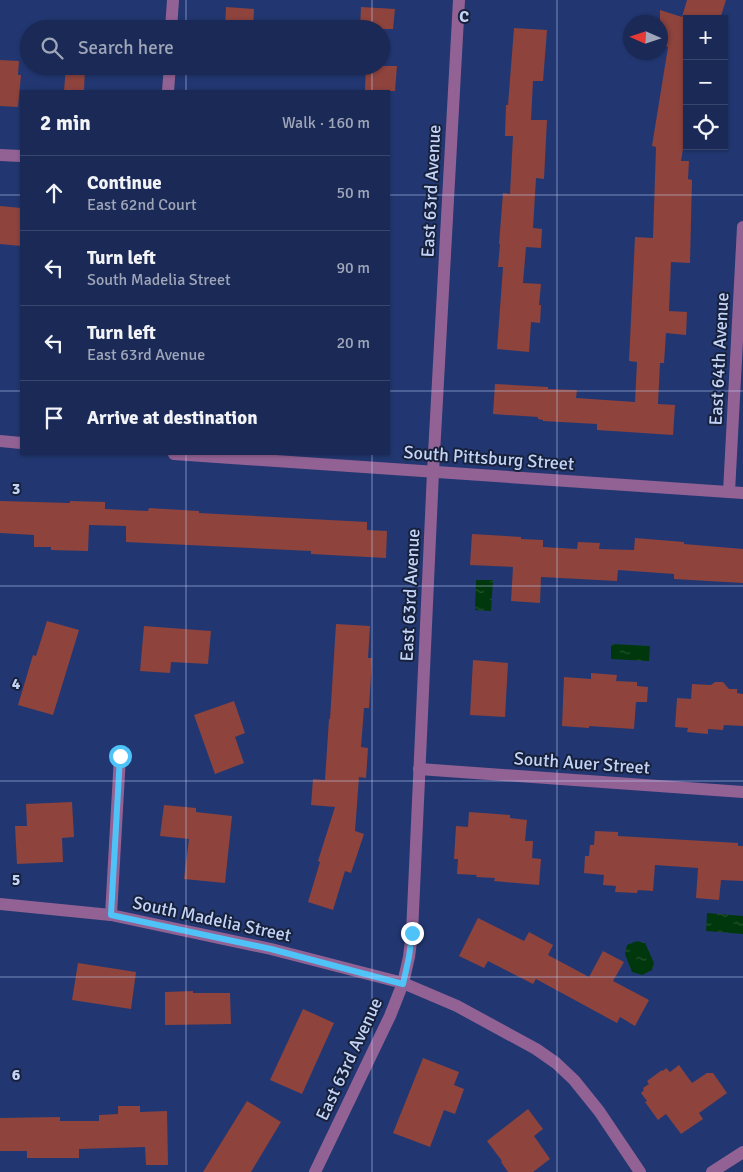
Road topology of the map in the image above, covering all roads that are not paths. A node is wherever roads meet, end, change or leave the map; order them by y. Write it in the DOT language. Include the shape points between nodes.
graph roads {
  1 [pos="173,0"];
  2 [pos="459,0"];
  3 [pos="172,20"];
  4 [pos="169,75"];
  5 [pos="168,90"];
  6 [pos="0,155"];
  7 [pos="20,156"];
  8 [pos="743,227"];
  9 [pos="0,441"];
  10 [pos="20,443"];
  11 [pos="188,455"];
  12 [pos="433,472"];
  13 [pos="729,492"];
  14 [pos="743,493"];
  15 [pos="120,756"];
  16 [pos="419,769"];
  17 [pos="743,792"];
  18 [pos="0,904"];
  19 [pos="111,915"];
  20 [pos="403,984"];
  21 [pos="743,1152"];
  22 [pos="315,1172"];
  23 [pos="640,1172"];
  24 [pos="712,1172"];
  1 -- 3 [label="street"];
  2 -- 12 [label="street, East 63rd Avenue"];
  4 -- 5 [label="street"];
  6 -- 7 [label="street"];
  8 -- 13 [label="street, East 64th Avenue"];
  9 -- 10 [label="street"];
  11 -- 12 [label="street, South Pittsburg Street"];
  12 -- 13 [label="street, South Pittsburg Street"];
  12 -- 16 [label="street, East 63rd Avenue"];
  13 -- 14 [label="street, South Pittsburg Street"];
  15 -- 19 [label="street"];
  16 -- 17 [label="street, South Auer Street"];
  16 -- 20 [label="street, East 63rd Avenue" via="412,933"];
  18 -- 19 [label="street, South Madelia Street"];
  19 -- 20 [label="street, South Madelia Street" via="271,949"];
  20 -- 22 [label="street, East 63rd Avenue"];
  20 -- 23 [label="street, South Madelia Street" via="457,1006 556,1063 599,1111"];
  21 -- 24 [label="street"];
}
